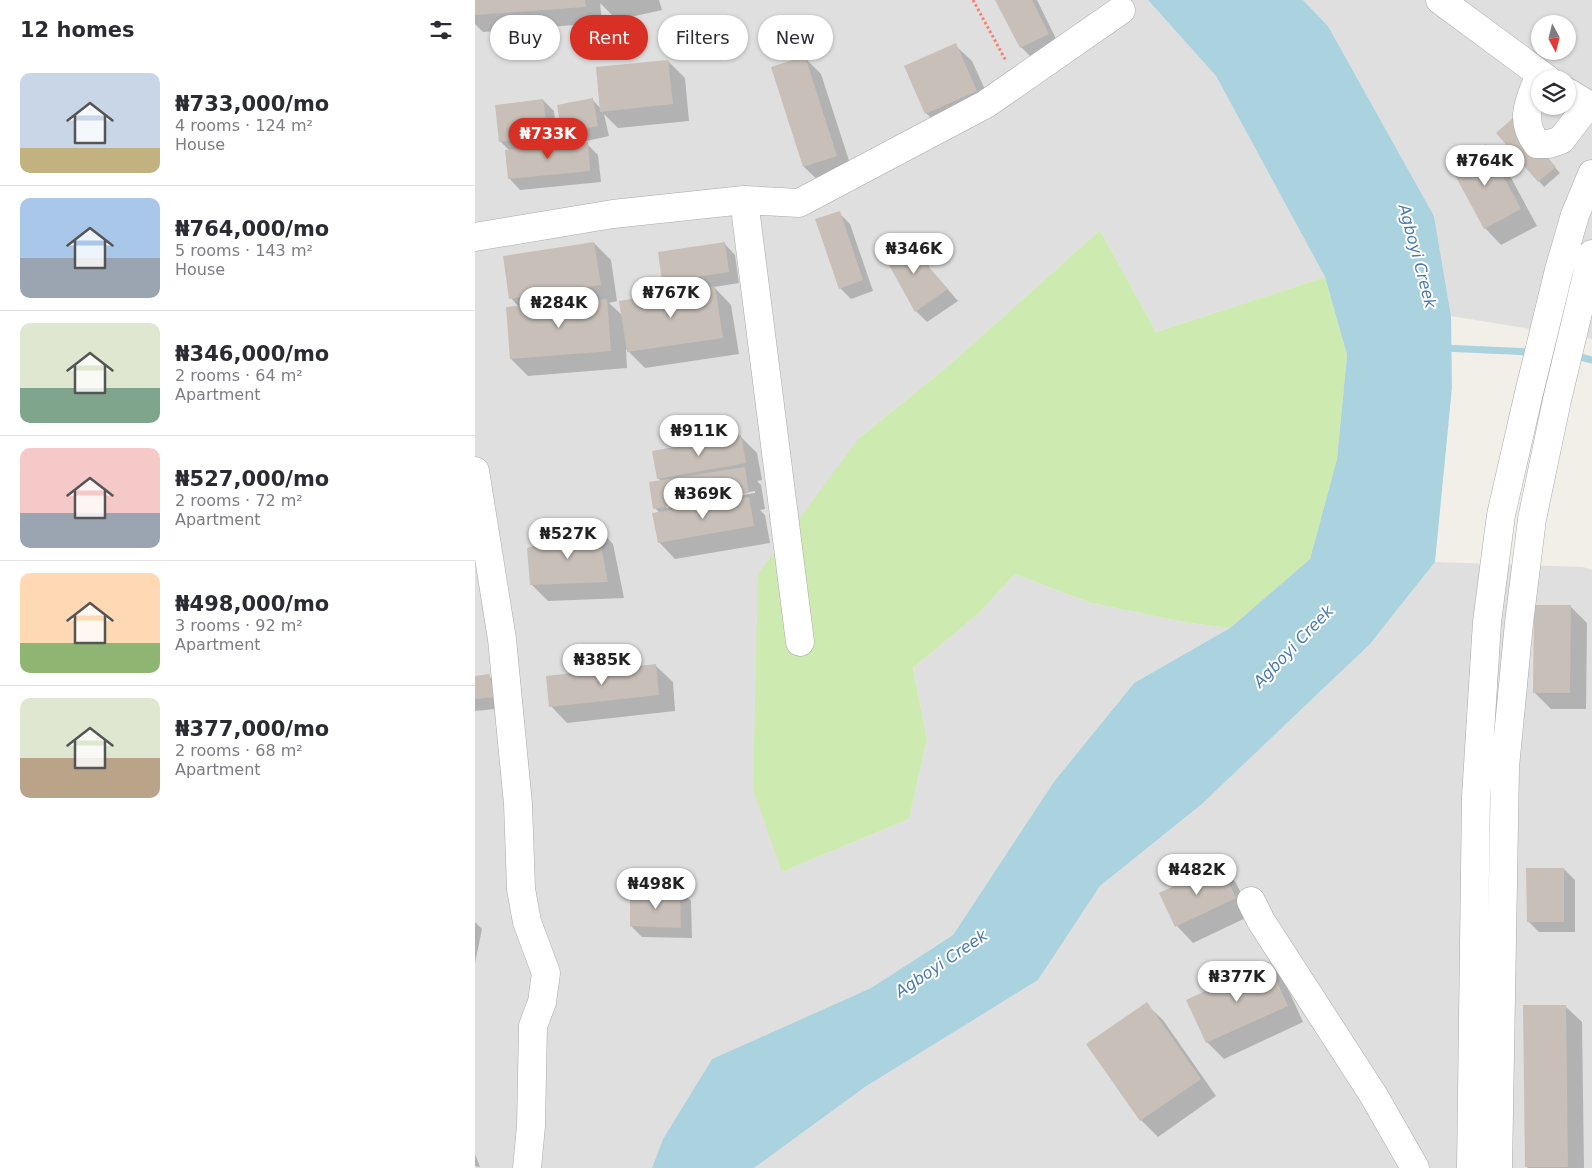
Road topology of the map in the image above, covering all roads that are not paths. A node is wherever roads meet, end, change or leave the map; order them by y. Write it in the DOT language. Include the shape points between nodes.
graph roads {
  1 [pos="1440,0"];
  2 [pos="1121,10"];
  3 [pos="1535,70"];
  4 [pos="1531,101"];
  5 [pos="1583,101"];
  6 [pos="1576,113"];
  7 [pos="1575,115"];
  8 [pos="1592,174"];
  9 [pos="744,200"];
  10 [pos="475,237"];
  11 [pos="1592,254"];
  12 [pos="475,471"];
  13 [pos="800,642"];
  14 [pos="1251,901"];
  15 [pos="527,1168"];
  16 [pos="1415,1168"];
  17 [pos="1471,1168"];
  18 [pos="1498,1168"];
  1 -- 3 [label="street"];
  2 -- 9 [label="street" via="986,104 799,203"];
  4 -- 7 [label="street" via="1526,119 1530,135 1537,144 1561,140"];
  5 -- 6 [label="street"];
  8 -- 17 [label="street" via="1575,215 1559,270 1501,516 1487,622 1476,797"];
  9 -- 10 [label="street" via="613,214"];
  9 -- 13 [label="street"];
  11 -- 18 [label="street" via="1532,519 1519,623 1505,767"];
  12 -- 15 [label="street" via="502,639 518,804 521,889 527,922 545,973 542,1002 533,1026"];
  14 -- 16 [label="street" via="1374,1096"];
}
